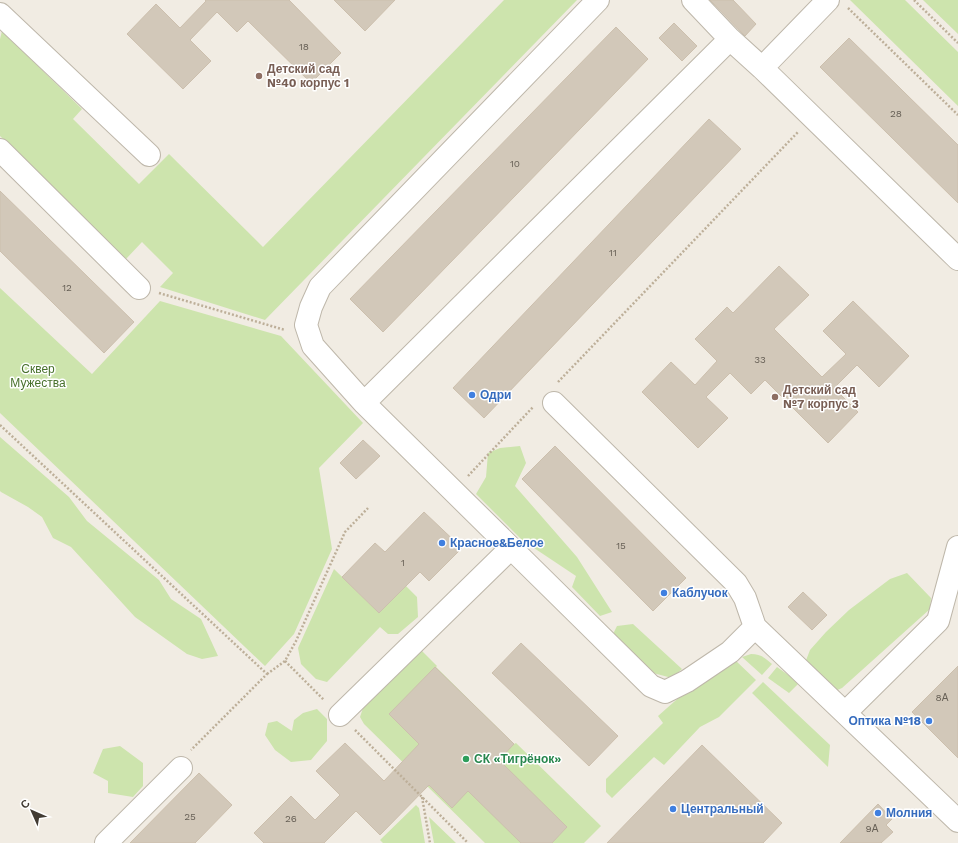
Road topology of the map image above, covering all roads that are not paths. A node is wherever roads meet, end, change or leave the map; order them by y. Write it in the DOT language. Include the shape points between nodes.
graph roads {
  1 [pos="598,0"];
  2 [pos="693,0"];
  3 [pos="828,0"];
  4 [pos="0,14"];
  5 [pos="730,38"];
  6 [pos="762,68"];
  7 [pos="0,150"];
  8 [pos="149,156"];
  9 [pos="958,259"];
  10 [pos="139,288"];
  11 [pos="548,398"];
  12 [pos="364,403"];
  13 [pos="958,547"];
  14 [pos="511,548"];
  15 [pos="755,627"];
  16 [pos="846,713"];
  17 [pos="340,715"];
  18 [pos="181,768"];
  19 [pos="958,821"];
  20 [pos="106,843"];
  1 -- 12 [label="lane" via="320,287 306,325 313,346"];
  2 -- 5 [label="lane"];
  3 -- 6 [label="lane"];
  4 -- 8 [label="lane"];
  5 -- 6 [label="lane"];
  5 -- 12 [label="lane"];
  6 -- 9 [label="lane"];
  7 -- 10 [label="lane"];
  11 -- 15 [label="lane" via="736,583 745,598"];
  12 -- 14 [label="lane"];
  13 -- 16 [label="lane" via="938,621"];
  14 -- 15 [label="lane" via="651,686 665,692 687,681 730,652"];
  14 -- 17 [label="lane"];
  15 -- 16 [label="lane"];
  16 -- 19 [label="lane"];
  18 -- 20 [label="lane"];
}
